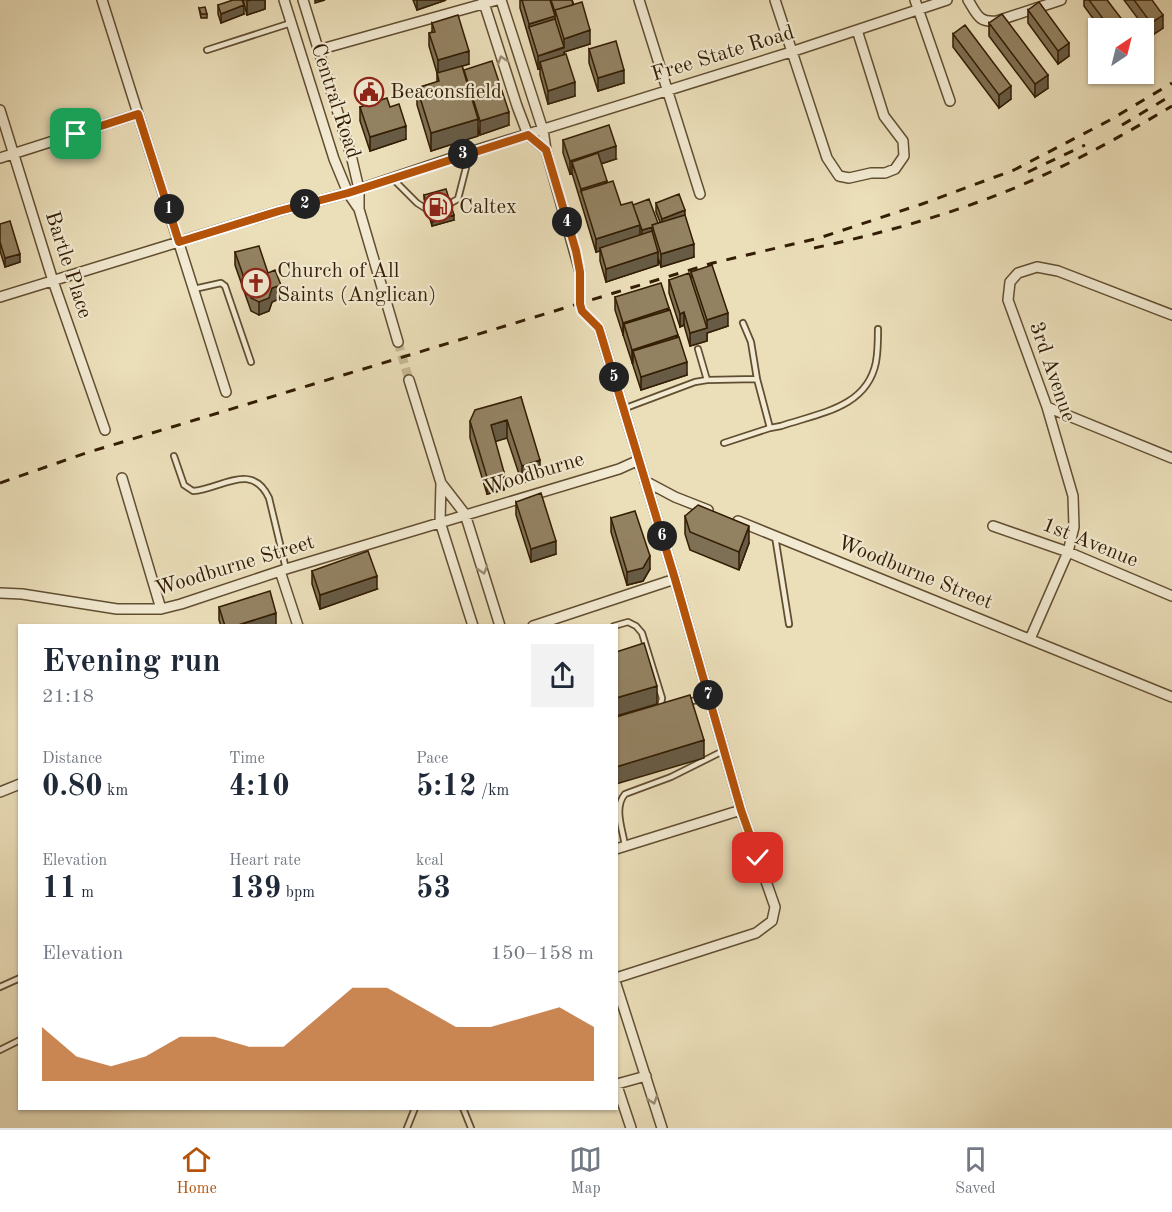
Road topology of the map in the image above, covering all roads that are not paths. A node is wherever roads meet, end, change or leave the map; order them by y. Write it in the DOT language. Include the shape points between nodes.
graph roads {
  1 [pos="102,0"];
  2 [pos="284,0"];
  3 [pos="303,0"];
  4 [pos="499,0"];
  5 [pos="639,0"];
  6 [pos="775,0"];
  7 [pos="915,0"];
  8 [pos="947,0"];
  9 [pos="968,0"];
  10 [pos="1061,0"];
  11 [pos="483,2"];
  12 [pos="918,10"];
  13 [pos="291,23"];
  14 [pos="857,30"];
  15 [pos="207,50"];
  16 [pos="318,50"];
  17 [pos="791,52"];
  18 [pos="667,91"];
  19 [pos="950,101"];
  20 [pos="0,111"];
  21 [pos="138,114"];
  22 [pos="543,130"];
  23 [pos="528,135"];
  24 [pos="546,150"];
  25 [pos="470,152"];
  26 [pos="14,154"];
  27 [pos="0,158"];
  28 [pos="392,178"];
  29 [pos="359,189"];
  30 [pos="348,193"];
  31 [pos="700,194"];
  32 [pos="449,204"];
  33 [pos="359,209"];
  34 [pos="428,210"];
  35 [pos="179,242"];
  36 [pos="580,272"];
  37 [pos="53,281"];
  38 [pos="194,290"];
  39 [pos="0,297"];
  40 [pos="1172,315"];
  41 [pos="743,323"];
  42 [pos="599,328"];
  43 [pos="878,329"];
  44 [pos="398,342"];
  45 [pos="698,350"];
  46 [pos="251,362"];
  47 [pos="757,379"];
  48 [pos="409,380"];
  49 [pos="707,380"];
  50 [pos="226,392"];
  51 [pos="1047,407"];
  52 [pos="623,409"];
  53 [pos="770,428"];
  54 [pos="105,430"];
  55 [pos="724,443"];
  56 [pos="174,456"];
  57 [pos="1172,458"];
  58 [pos="639,460"];
  59 [pos="122,478"];
  60 [pos="645,481"];
  61 [pos="441,483"];
  62 [pos="465,514"];
  63 [pos="719,514"];
  64 [pos="730,519"];
  65 [pos="440,522"];
  66 [pos="993,526"];
  67 [pos="775,537"];
  68 [pos="1068,552"];
  69 [pos="283,570"];
  70 [pos="675,579"];
  71 [pos="0,593"];
  72 [pos="1172,596"];
  73 [pos="161,609"];
  74 [pos="297,624"];
  75 [pos="472,624"];
  76 [pos="499,624"];
  77 [pos="539,624"];
  78 [pos="789,624"];
  79 [pos="618,625"];
  80 [pos="1030,639"];
  81 [pos="1172,697"];
  82 [pos="709,698"];
  83 [pos="680,704"];
  84 [pos="671,706"];
  85 [pos="661,708"];
  86 [pos="655,714"];
  87 [pos="724,751"];
  88 [pos="18,784"];
  89 [pos="0,792"];
  90 [pos="741,810"];
  91 [pos="621,848"];
  92 [pos="618,977"];
  93 [pos="18,979"];
  94 [pos="0,987"];
  95 [pos="618,990"];
  96 [pos="18,1041"];
  97 [pos="0,1050"];
  98 [pos="646,1076"];
  99 [pos="618,1084"];
  100 [pos="618,1087"];
  101 [pos="415,1110"];
  102 [pos="465,1110"];
  103 [pos="407,1128"];
  104 [pos="471,1128"];
  105 [pos="632,1128"];
  106 [pos="662,1128"];
  1 -- 21 [label="street"];
  2 -- 13 [label="street, Central Road"];
  3 -- 16 [label="street, Central Road"];
  4 -- 11 [label="street"];
  4 -- 22 [label="street"];
  5 -- 18 [label="street"];
  6 -- 17 [label="street"];
  7 -- 12 [label="street"];
  8 -- 12 [label="street, Free State Road"];
  9 -- 10 [label="street" via="980,19 987,22"];
  11 -- 16 [label="street"];
  23 -- 11 [label="street, one-way"];
  12 -- 14 [label="street, Free State Road"];
  12 -- 19 [label="street"];
  13 -- 15 [label="lane"];
  13 -- 30 [label="street, Central Road"];
  14 -- 17 [label="street, Free State Road"];
  14 -- 17 [label="street" via="884,116 903,141 904,156 895,169 885,173 849,178 835,171"];
  16 -- 29 [label="street, Central Road"];
  17 -- 18 [label="street, Free State Road"];
  18 -- 22 [label="street, Free State Road"];
  18 -- 31 [label="street"];
  20 -- 26 [label="street, Bartle Place"];
  21 -- 26 [label="street"];
  21 -- 35 [label="street"];
  22 -- 23 [label="street, Free State Road"];
  22 -- 24 [label="street"];
  23 -- 24 [label="street"];
  23 -- 25 [label="street, Free State Road"];
  24 -- 36 [label="street"];
  25 -- 28 [label="street, Free State Road"];
  25 -- 32 [label="lane" via="458,199"];
  26 -- 27 [label="street"];
  26 -- 37 [label="street, Bartle Place"];
  28 -- 29 [label="street, Free State Road"];
  28 -- 34 [label="lane"];
  29 -- 30 [label="street, Free State Road"];
  29 -- 33 [label="street, Central Road"];
  30 -- 33 [label="street, Central Road"];
  30 -- 35 [label="street, Free State Road"];
  33 -- 44 [label="street, Central Road"];
  35 -- 37 [label="street, Free State Road"];
  35 -- 38 [label="street"];
  37 -- 39 [label="street, Free State Road"];
  37 -- 54 [label="street, Bartle Place"];
  38 -- 46 [label="lane" via="225,286"];
  38 -- 50 [label="street"];
  40 -- 51 [label="street, 3rd Avenue" via="1058,271 1037,267 1018,273 1010,282 1008,300"];
  41 -- 47 [label="lane" via="751,342"];
  42 -- 52 [label="street"];
  43 -- 53 [label="lane" via="876,361 864,390 851,401"];
  45 -- 49 [label="lane"];
  47 -- 49 [label="lane"];
  47 -- 53 [label="lane"];
  48 -- 61 [label="street"];
  49 -- 52 [label="lane"];
  51 -- 57 [label="street"];
  51 -- 68 [label="street, 3rd Avenue" via="1073,496 1074,527"];
  52 -- 58 [label="street"];
  53 -- 55 [label="lane"];
  56 -- 69 [label="lane" via="184,485 194,491 244,478 265,490"];
  58 -- 60 [label="street"];
  58 -- 62 [label="street, Woodburne"];
  59 -- 73 [label="street"];
  60 -- 63 [label="street"];
  60 -- 70 [label="street"];
  61 -- 62 [label="street"];
  61 -- 65 [label="street"];
  62 -- 65 [label="street, Woodburne"];
  62 -- 76 [label="street, one-way"];
  64 -- 67 [label="street, Woodburne Street"];
  65 -- 69 [label="street, Woodburne Street"];
  65 -- 75 [label="street"];
  66 -- 68 [label="street, 1st Avenue"];
  67 -- 78 [label="lane"];
  67 -- 80 [label="street, Woodburne Street"];
  68 -- 72 [label="street, 1st Avenue"];
  68 -- 80 [label="street, 3rd Avenue"];
  69 -- 73 [label="street, Woodburne Street"];
  69 -- 74 [label="street"];
  70 -- 77 [label="street"];
  70 -- 82 [label="street"];
  71 -- 73 [label="street, Woodburne Street" via="117,609"];
  79 -- 85 [label="lane" via="628,622 642,633 662,698"];
  80 -- 81 [label="street, Woodburne Street"];
  82 -- 83 [label="lane"];
  82 -- 87 [label="street"];
  84 -- 85 [label="lane"];
  85 -- 86 [label="lane"];
  87 -- 90 [label="street"];
  87 -- 91 [label="lane" via="625,794 618,812"];
  88 -- 89 [label="street"];
  90 -- 91 [label="street"];
  90 -- 92 [label="street" via="775,907 772,921 756,933"];
  93 -- 94 [label="lane"];
  95 -- 98 [label="street"];
  96 -- 97 [label="lane"];
  98 -- 99 [label="street"];
  98 -- 106 [label="street, one-way"];
  100 -- 105 [label="street"];
  101 -- 103 [label="lane"];
  102 -- 104 [label="lane"];
}
